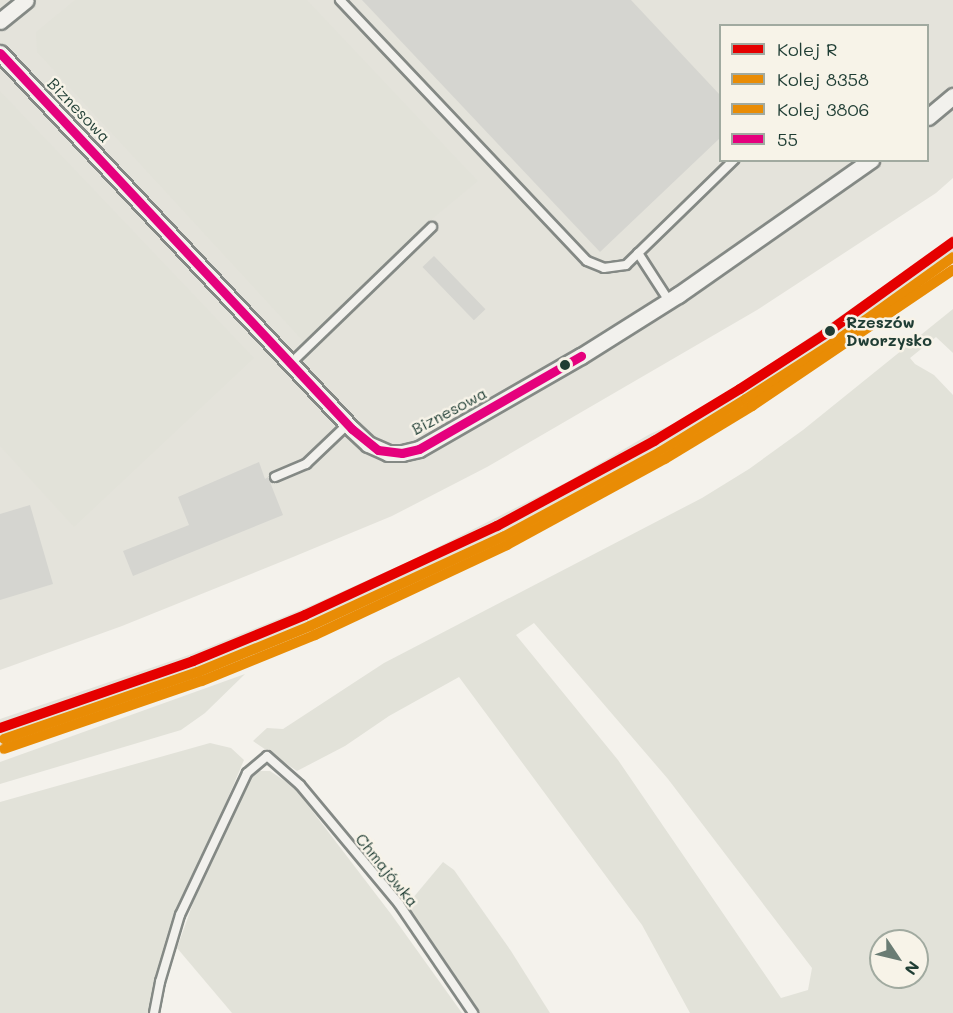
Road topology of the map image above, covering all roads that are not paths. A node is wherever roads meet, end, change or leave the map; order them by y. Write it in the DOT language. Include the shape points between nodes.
graph roads {
  1 [pos="26,0"];
  2 [pos="340,0"];
  3 [pos="0,21"];
  4 [pos="0,53"];
  5 [pos="953,96"];
  6 [pos="929,115"];
  7 [pos="732,162"];
  8 [pos="868,162"];
  9 [pos="432,227"];
  10 [pos="638,253"];
  11 [pos="669,301"];
  12 [pos="291,363"];
  13 [pos="348,424"];
  14 [pos="275,477"];
  15 [pos="154,1013"];
  16 [pos="473,1013"];
  1 -- 3 [label="street"];
  2 -- 10 [label="lane" via="587,261 603,268 626,265"];
  4 -- 12 [label="street, Biznesowa"];
  5 -- 6 [label="street"];
  7 -- 10 [label="lane"];
  8 -- 11 [label="street, Biznesowa"];
  9 -- 12 [label="lane"];
  10 -- 11 [label="lane"];
  11 -- 13 [label="street, Biznesowa" via="419,449 402,453 378,450"];
  12 -- 13 [label="street, Biznesowa"];
  13 -- 14 [label="lane" via="306,464"];
  15 -- 16 [label="lane, Chmajówka" via="180,915 247,773 267,756 300,785 399,904"];
}
